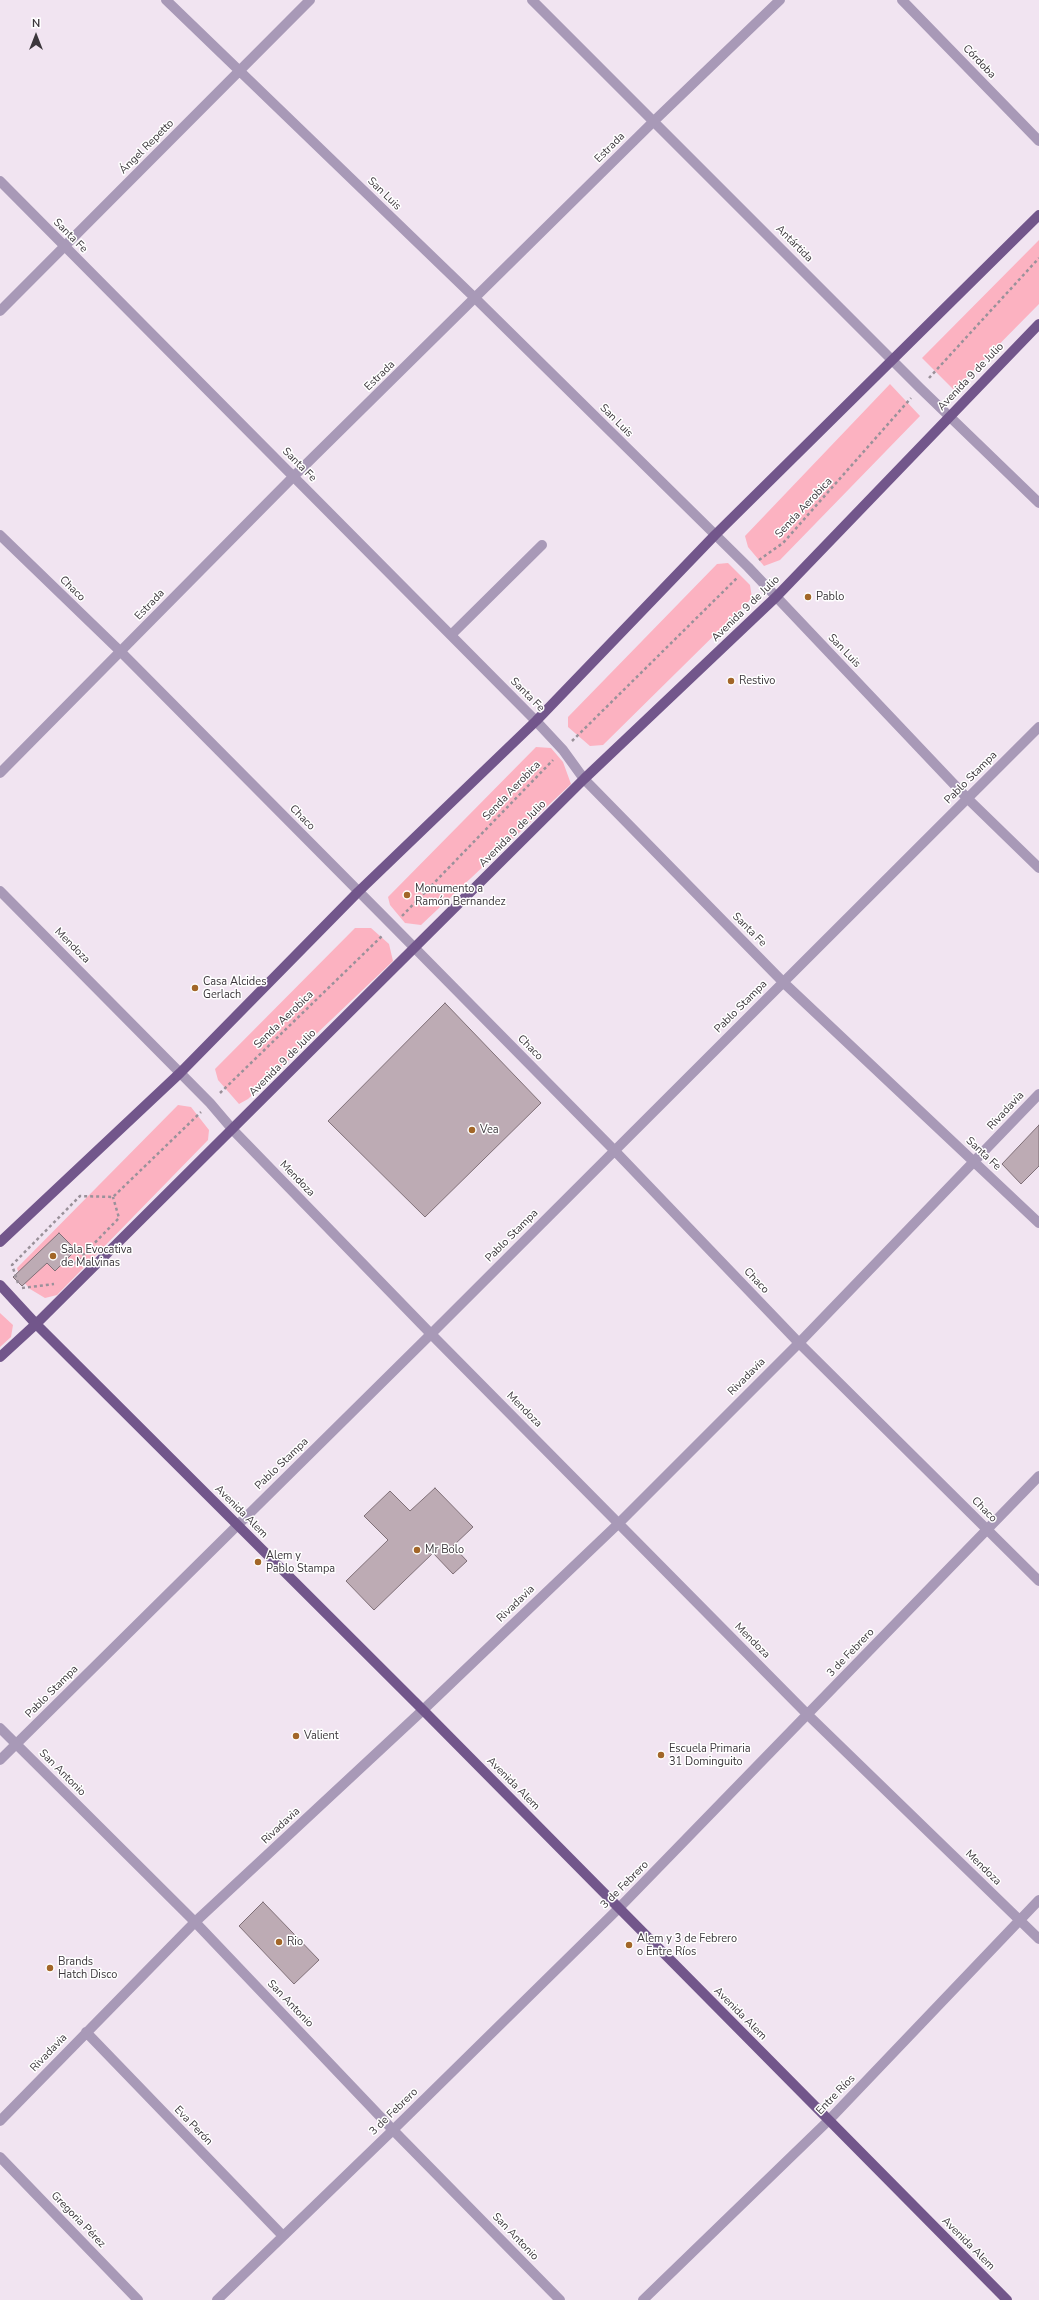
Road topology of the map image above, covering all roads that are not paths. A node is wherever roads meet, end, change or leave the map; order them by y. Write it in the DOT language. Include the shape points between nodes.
graph roads {
  1 [pos="166,0"];
  2 [pos="310,0"];
  3 [pos="532,0"];
  4 [pos="780,0"];
  5 [pos="902,0"];
  6 [pos="238,72"];
  7 [pos="654,121"];
  8 [pos="1039,141"];
  9 [pos="0,181"];
  10 [pos="1039,215"];
  11 [pos="65,247"];
  12 [pos="476,299"];
  13 [pos="0,311"];
  14 [pos="1039,324"];
  15 [pos="892,359"];
  16 [pos="950,416"];
  17 [pos="293,477"];
  18 [pos="1039,503"];
  19 [pos="0,535"];
  20 [pos="715,535"];
  21 [pos="542,545"];
  22 [pos="776,597"];
  23 [pos="451,635"];
  24 [pos="121,652"];
  25 [pos="536,721"];
  26 [pos="1039,727"];
  27 [pos="0,773"];
  28 [pos="584,779"];
  29 [pos="967,798"];
  30 [pos="1039,868"];
  31 [pos="0,891"];
  32 [pos="358,892"];
  33 [pos="415,948"];
  34 [pos="783,982"];
  35 [pos="180,1073"];
  36 [pos="1039,1094"];
  37 [pos="233,1130"];
  38 [pos="614,1150"];
  39 [pos="975,1162"];
  40 [pos="1039,1224"];
  41 [pos="0,1242"];
  42 [pos="0,1285"];
  43 [pos="36,1324"];
  44 [pos="431,1334"];
  45 [pos="799,1343"];
  46 [pos="0,1357"];
  47 [pos="1039,1476"];
  48 [pos="618,1522"];
  49 [pos="236,1525"];
  50 [pos="986,1529"];
  51 [pos="1039,1581"];
  52 [pos="423,1710"];
  53 [pos="808,1715"];
  54 [pos="0,1728"];
  55 [pos="16,1744"];
  56 [pos="0,1760"];
  57 [pos="1039,1900"];
  58 [pos="619,1908"];
  59 [pos="1019,1920"];
  60 [pos="195,1922"];
  61 [pos="1039,1939"];
  62 [pos="86,2032"];
  63 [pos="0,2121"];
  64 [pos="828,2121"];
  65 [pos="393,2130"];
  66 [pos="0,2157"];
  67 [pos="283,2236"];
  68 [pos="138,2300"];
  69 [pos="217,2300"];
  70 [pos="560,2300"];
  71 [pos="644,2300"];
  72 [pos="1007,2300"];
  1 -- 6 [label="street, San Luis"];
  2 -- 6 [label="street, Ángel Repetto"];
  3 -- 7 [label="street, Antártida"];
  4 -- 7 [label="street, Estrada"];
  5 -- 8 [label="street, Córdoba"];
  6 -- 11 [label="street, Ángel Repetto"];
  6 -- 12 [label="street, San Luis"];
  7 -- 12 [label="street, Estrada"];
  7 -- 15 [label="street, Antártida"];
  9 -- 11 [label="street, Santa Fe"];
  10 -- 15 [label="main road"];
  11 -- 13 [label="street, Ángel Repetto"];
  11 -- 17 [label="street, Santa Fe"];
  12 -- 17 [label="street, Estrada"];
  12 -- 20 [label="street, San Luis"];
  14 -- 16 [label="main road, Avenida 9 de Julio"];
  15 -- 16 [label="street, Antártida"];
  15 -- 20 [label="main road"];
  16 -- 18 [label="street, Antártida"];
  16 -- 22 [label="main road, Avenida 9 de Julio"];
  17 -- 23 [label="street, Santa Fe"];
  17 -- 24 [label="street, Estrada"];
  19 -- 24 [label="street, Chaco"];
  20 -- 22 [label="street, San Luis"];
  20 -- 25 [label="main road"];
  21 -- 23 [label="street"];
  22 -- 28 [label="main road, Avenida 9 de Julio"];
  22 -- 29 [label="street, San Luis"];
  23 -- 25 [label="street, Santa Fe"];
  24 -- 27 [label="street, Estrada"];
  24 -- 32 [label="street, Chaco"];
  25 -- 28 [label="street, Santa Fe" via="563,750"];
  25 -- 32 [label="main road"];
  26 -- 29 [label="street, Pablo Stampa"];
  28 -- 33 [label="main road, Avenida 9 de Julio"];
  28 -- 34 [label="street, Santa Fe"];
  29 -- 30 [label="street, San Luis"];
  29 -- 34 [label="street, Pablo Stampa"];
  31 -- 35 [label="street, Mendoza"];
  32 -- 33 [label="street, Chaco"];
  32 -- 35 [label="main road"];
  33 -- 37 [label="main road, Avenida 9 de Julio"];
  33 -- 38 [label="street, Chaco"];
  34 -- 38 [label="street, Pablo Stampa"];
  34 -- 39 [label="street, Santa Fe"];
  35 -- 37 [label="street, Mendoza"];
  35 -- 41 [label="main road"];
  36 -- 39 [label="street, Rivadavia"];
  37 -- 43 [label="main road, Avenida 9 de Julio"];
  37 -- 44 [label="street, Mendoza"];
  38 -- 44 [label="street, Pablo Stampa"];
  38 -- 45 [label="street, Chaco"];
  39 -- 40 [label="street, Santa Fe"];
  39 -- 45 [label="street, Rivadavia"];
  42 -- 43 [label="main road, Avenida Alem"];
  43 -- 46 [label="main road, Avenida 9 de Julio"];
  43 -- 49 [label="main road, Avenida Alem"];
  44 -- 48 [label="street, Mendoza"];
  44 -- 49 [label="street, Pablo Stampa"];
  45 -- 48 [label="street, Rivadavia"];
  45 -- 50 [label="street, Chaco"];
  47 -- 50 [label="street, 3 de Febrero"];
  48 -- 52 [label="street, Rivadavia"];
  48 -- 53 [label="street, Mendoza"];
  49 -- 52 [label="main road, Avenida Alem"];
  49 -- 55 [label="street, Pablo Stampa"];
  50 -- 51 [label="street, Chaco"];
  50 -- 53 [label="street, 3 de Febrero"];
  52 -- 58 [label="main road, Avenida Alem"];
  52 -- 60 [label="street, Rivadavia"];
  53 -- 58 [label="street, 3 de Febrero"];
  53 -- 59 [label="street, Mendoza"];
  54 -- 55 [label="street, San Antonio"];
  55 -- 56 [label="street, Pablo Stampa"];
  55 -- 60 [label="street, San Antonio"];
  57 -- 59 [label="street, Entre Ríos"];
  58 -- 64 [label="main road, Avenida Alem"];
  58 -- 65 [label="street, 3 de Febrero"];
  59 -- 61 [label="street, Mendoza"];
  59 -- 64 [label="street, Entre Ríos"];
  60 -- 62 [label="street, Rivadavia"];
  60 -- 65 [label="street, San Antonio"];
  62 -- 63 [label="street, Rivadavia"];
  62 -- 67 [label="street, Eva Perón"];
  64 -- 71 [label="street, Entre Ríos"];
  64 -- 72 [label="main road, Avenida Alem"];
  65 -- 67 [label="street, 3 de Febrero"];
  65 -- 70 [label="street, San Antonio"];
  66 -- 68 [label="street, Gregoria Pérez"];
  67 -- 69 [label="street, 3 de Febrero"];
}
